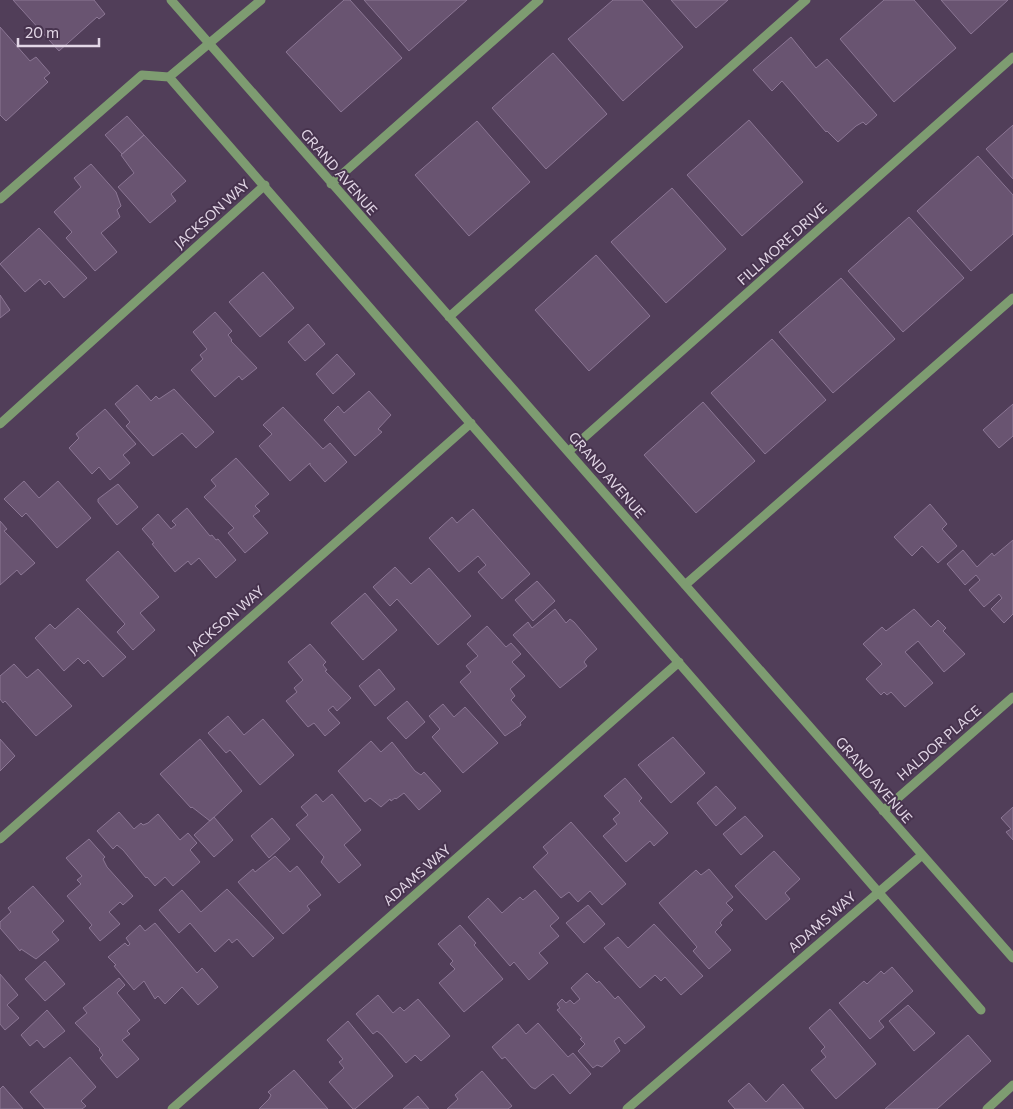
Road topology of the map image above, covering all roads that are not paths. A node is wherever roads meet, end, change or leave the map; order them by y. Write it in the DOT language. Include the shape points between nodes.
graph roads {
  1 [pos="171,0"];
  2 [pos="261,0"];
  3 [pos="539,0"];
  4 [pos="806,0"];
  5 [pos="211,44"];
  6 [pos="1013,57"];
  7 [pos="169,78"];
  8 [pos="331,184"];
  9 [pos="265,185"];
  10 [pos="0,199"];
  11 [pos="1013,298"];
  12 [pos="449,317"];
  13 [pos="471,423"];
  14 [pos="0,424"];
  15 [pos="569,451"];
  16 [pos="685,585"];
  17 [pos="679,662"];
  18 [pos="1013,697"];
  19 [pos="883,810"];
  20 [pos="0,839"];
  21 [pos="922,855"];
  22 [pos="878,892"];
  23 [pos="1013,958"];
  24 [pos="981,1010"];
  25 [pos="1013,1085"];
  26 [pos="172,1109"];
  27 [pos="627,1109"];
  28 [pos="987,1109"];
  1 -- 5 [label="street, GRAND AVENUE"];
  2 -- 5 [label="street"];
  3 -- 8 [label="street"];
  4 -- 12 [label="street"];
  5 -- 7 [label="street"];
  5 -- 8 [label="street, GRAND AVENUE"];
  6 -- 15 [label="street, FILLMORE DRIVE"];
  7 -- 9 [label="street"];
  7 -- 10 [label="street" via="142,75"];
  8 -- 12 [label="street, GRAND AVENUE"];
  9 -- 13 [label="street"];
  9 -- 14 [label="street, JACKSON WAY"];
  11 -- 16 [label="street"];
  12 -- 15 [label="street, GRAND AVENUE"];
  13 -- 17 [label="street"];
  13 -- 20 [label="street, JACKSON WAY"];
  15 -- 16 [label="street, GRAND AVENUE"];
  16 -- 19 [label="street, GRAND AVENUE"];
  17 -- 22 [label="street"];
  17 -- 26 [label="street, ADAMS WAY"];
  18 -- 19 [label="street, HALDOR PLACE"];
  19 -- 21 [label="street, GRAND AVENUE"];
  21 -- 22 [label="street, ADAMS WAY"];
  21 -- 23 [label="street, GRAND AVENUE"];
  22 -- 24 [label="street"];
  22 -- 27 [label="street, ADAMS WAY"];
  25 -- 28 [label="street"];
}
